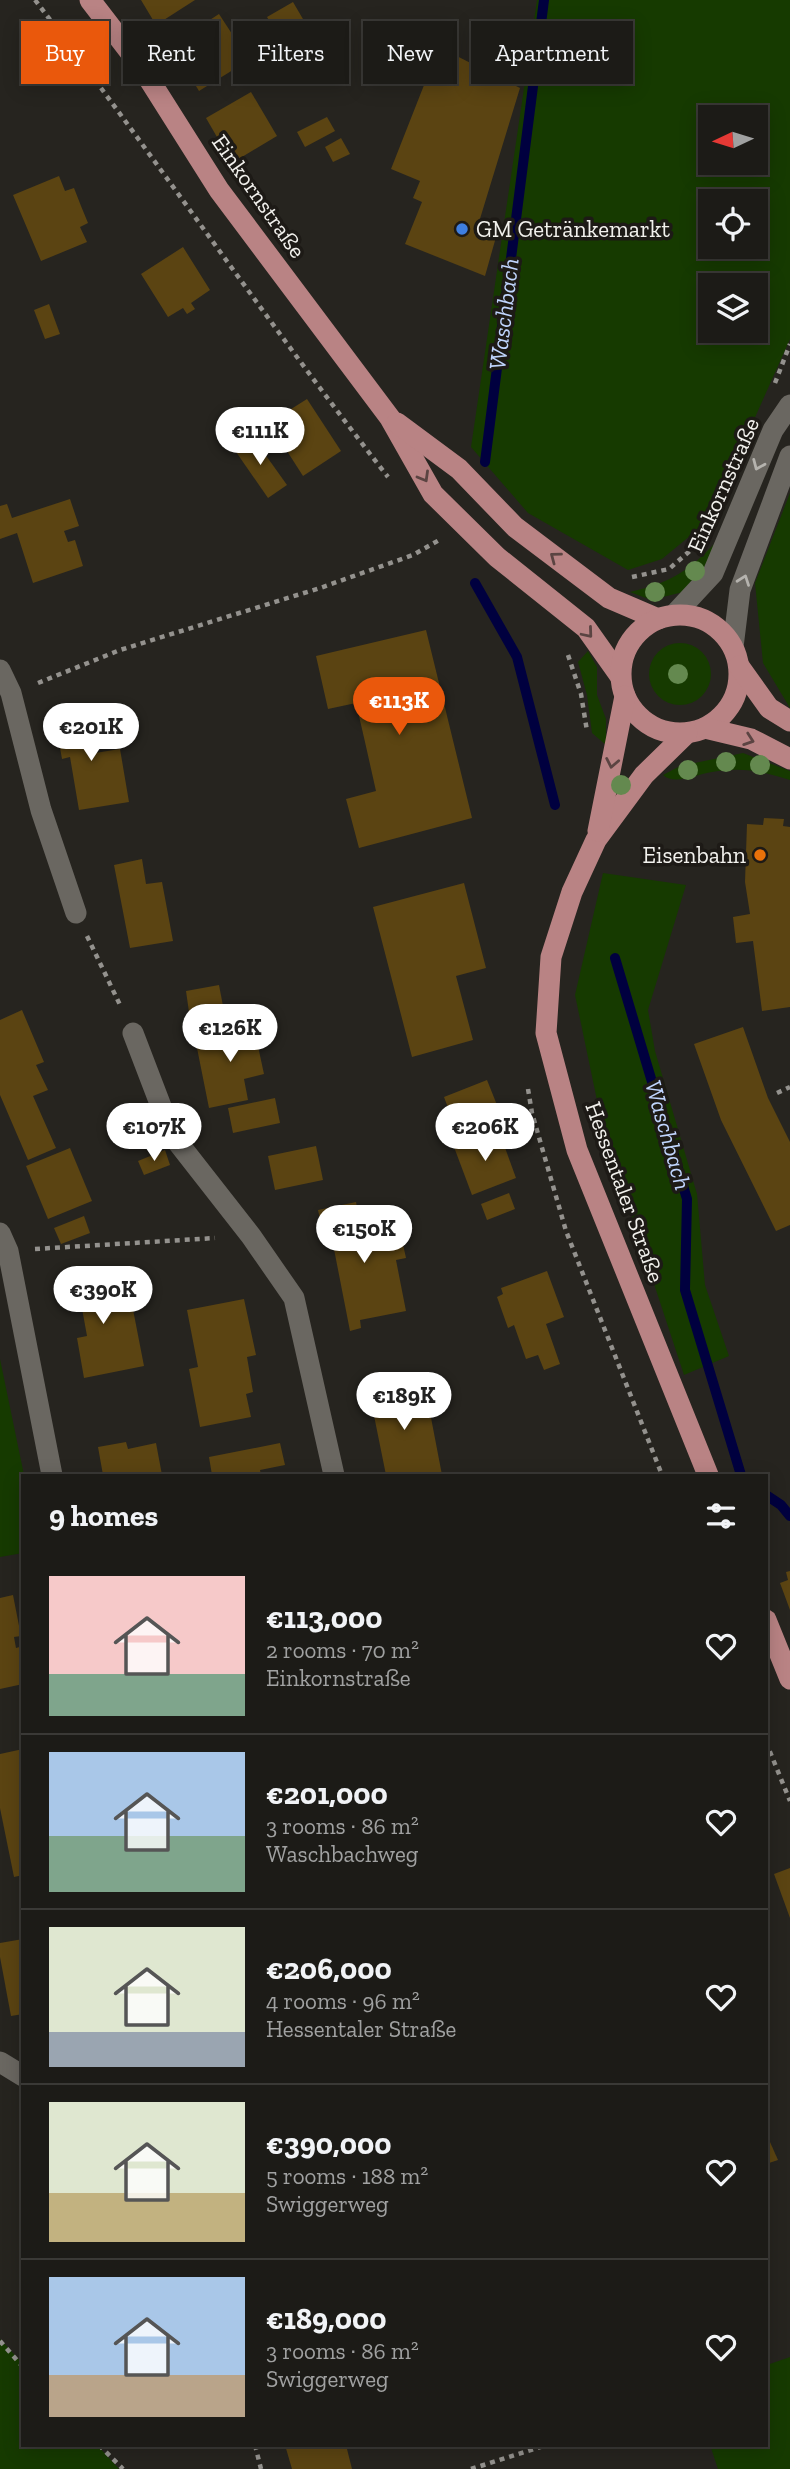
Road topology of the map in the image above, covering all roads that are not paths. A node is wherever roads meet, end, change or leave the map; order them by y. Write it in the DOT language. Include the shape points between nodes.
graph roads {
  1 [pos="90,0"];
  2 [pos="790,405"];
  3 [pos="390,418"];
  4 [pos="790,456"];
  5 [pos="666,617"];
  6 [pos="736,656"];
  7 [pos="0,670"];
  8 [pos="622,686"];
  9 [pos="790,721"];
  10 [pos="696,731"];
  11 [pos="790,759"];
  12 [pos="596,840"];
  13 [pos="76,913"];
  14 [pos="133,1033"];
  15 [pos="4,1242"];
  16 [pos="52,1474"];
  17 [pos="334,1474"];
  18 [pos="708,1474"];
  19 [pos="768,1625"];
  20 [pos="790,1679"];
  21 [pos="0,2062"];
  22 [pos="21,2075"];
  1 -- 3 [label="main road, Einkornstraße" via="140,65 219,190"];
  2 -- 5 [label="street, Einkornstraße, one-way" via="773,430 713,573"];
  5 -- 3 [label="main road, Einkornstraße, one-way" via="610,598 515,527 459,469"];
  3 -- 8 [label="main road, Einkornstraße, one-way" via="433,494 498,557 586,628"];
  6 -- 4 [label="street, one-way" via="740,590"];
  5 -- 6 [label="main road" via="690,615 705,620 721,631"];
  5 -- 8 [label="main road" via="644,626 633,637 623,656"];
  6 -- 9 [label="main road" via="769,708"];
  6 -- 10 [label="main road" via="738,685 731,704 720,718"];
  7 -- 13 [label="street" via="11,693 41,810"];
  8 -- 10 [label="main road" via="635,714 652,727 669,733"];
  8 -- 12 [label="main road, Hessentaler Straße, one-way"];
  10 -- 11 [label="main road, one-way" via="751,739"];
  10 -- 12 [label="main road, Hessentaler Straße" via="644,775"];
  12 -- 18 [label="main road, Hessentaler Straße" via="572,892 551,957 545,1033 577,1150"];
  14 -- 17 [label="street" via="172,1135 294,1298"];
  15 -- 16 [label="street"];
  19 -- 20 [label="main road"];
  21 -- 22 [label="street"];
}
